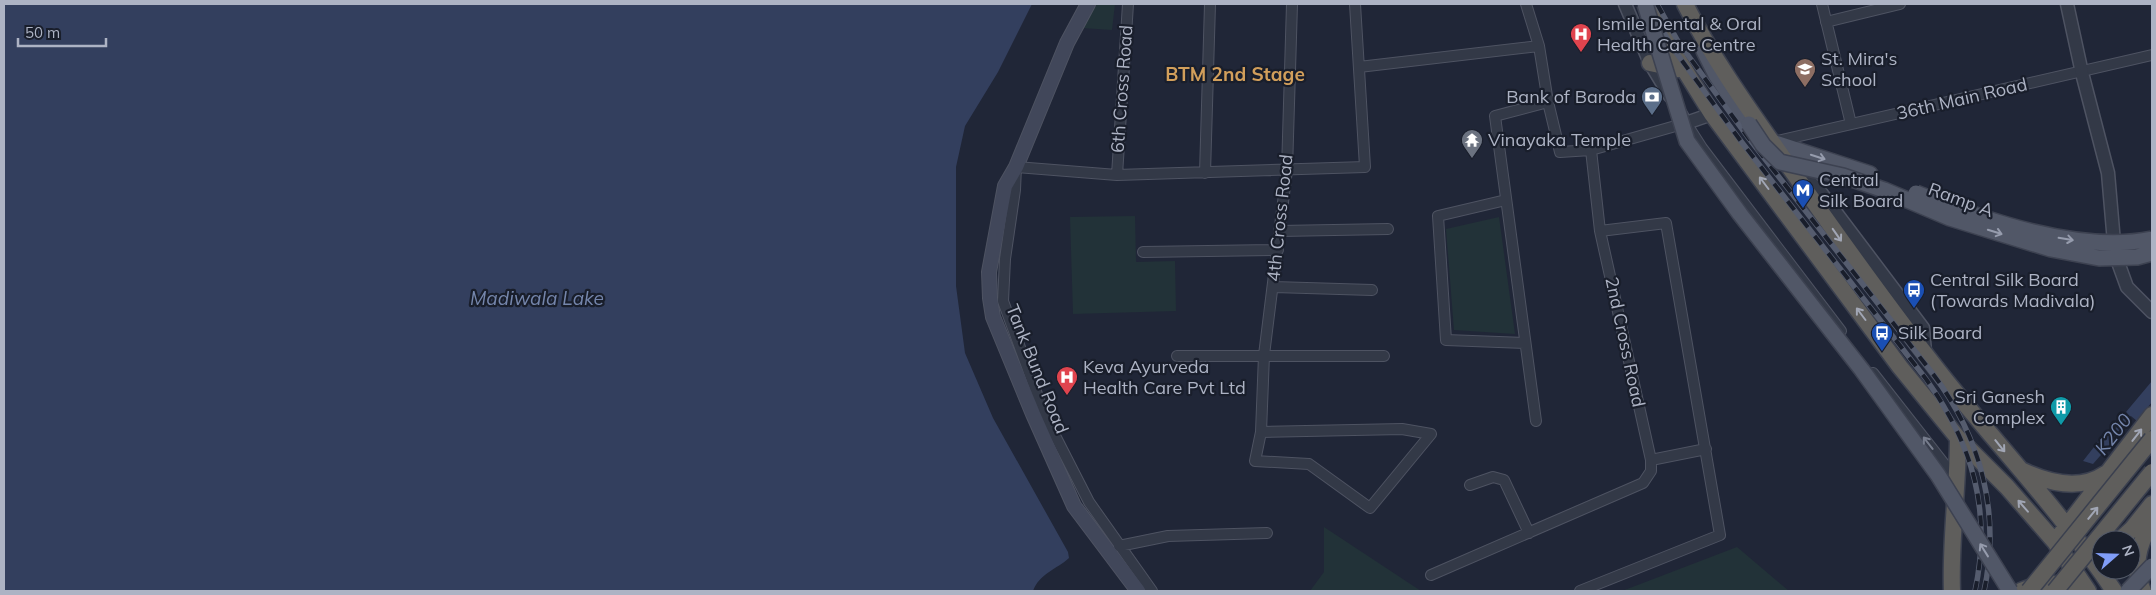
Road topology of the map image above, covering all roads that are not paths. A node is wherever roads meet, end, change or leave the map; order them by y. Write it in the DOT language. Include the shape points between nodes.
graph roads {
  1 [pos="1088,4"];
  2 [pos="1128,4"];
  3 [pos="1210,4"];
  4 [pos="1292,4"];
  5 [pos="1355,4"];
  6 [pos="1526,4"];
  7 [pos="1625,4"];
  8 [pos="1647,4"];
  9 [pos="1679,4"];
  10 [pos="1686,4"];
  11 [pos="1822,4"];
  12 [pos="1900,4"];
  13 [pos="2067,4"];
  14 [pos="1826,22"];
  15 [pos="1539,46"];
  16 [pos="2152,55"];
  17 [pos="1650,63"];
  18 [pos="1359,67"];
  19 [pos="1685,70"];
  20 [pos="2082,73"];
  21 [pos="1548,102"];
  22 [pos="1712,114"];
  23 [pos="1686,123"];
  24 [pos="1850,124"];
  25 [pos="1772,142"];
  26 [pos="1590,150"];
  27 [pos="1016,167"];
  28 [pos="1287,170"];
  29 [pos="1205,173"];
  30 [pos="1117,175"];
  31 [pos="1506,200"];
  32 [pos="1388,229"];
  33 [pos="1280,231"];
  34 [pos="1600,231"];
  35 [pos="2152,239"];
  36 [pos="1278,250"];
  37 [pos="1143,252"];
  38 [pos="2152,254"];
  39 [pos="1274,287"];
  40 [pos="1372,290"];
  41 [pos="2152,312"];
  42 [pos="1525,343"];
  43 [pos="1264,354"];
  44 [pos="1177,356"];
  45 [pos="1384,356"];
  46 [pos="2152,415"];
  47 [pos="1536,421"];
  48 [pos="1261,432"];
  49 [pos="1958,438"];
  50 [pos="2152,439"];
  51 [pos="1706,450"];
  52 [pos="2122,455"];
  53 [pos="1651,460"];
  54 [pos="2019,469"];
  55 [pos="2152,472"];
  56 [pos="1957,481"];
  57 [pos="1470,485"];
  58 [pos="2152,504"];
  59 [pos="2152,523"];
  60 [pos="2067,526"];
  61 [pos="2130,530"];
  62 [pos="1529,532"];
  63 [pos="1267,533"];
  64 [pos="2055,542"];
  65 [pos="1119,546"];
  66 [pos="2091,552"];
  67 [pos="2091,564"];
  68 [pos="2072,566"];
  69 [pos="2152,566"];
  70 [pos="1430,575"];
  71 [pos="2110,585"];
  72 [pos="1138,591"];
  73 [pos="1152,591"];
  74 [pos="1580,591"];
  75 [pos="1952,591"];
  76 [pos="2010,591"];
  77 [pos="2021,591"];
  78 [pos="2029,591"];
  79 [pos="2055,591"];
  80 [pos="2088,591"];
  81 [pos="2128,591"];
  82 [pos="2143,591"];
  1 -- 27 [label="main road, Tank Bund Road" via="1067,43"];
  2 -- 30 [label="street, 6th Cross Road"];
  3 -- 29 [label="street"];
  4 -- 28 [label="street, 4th Cross Road"];
  5 -- 18 [label="street"];
  6 -- 15 [label="street"];
  7 -- 17 [label="street"];
  8 -- 19 [label="highway"];
  76 -- 8 [label="main road, one-way, bridge" via="1938,474 1687,141"];
  9 -- 38 [label="main road, Ramp A, one-way, bridge" via="1716,75 1763,145 1780,162 1842,176 1950,218 2052,249 2099,258"];
  10 -- 25 [label="highway" via="1737,94"];
  11 -- 14 [label="street"];
  12 -- 14 [label="street"];
  13 -- 20 [label="street"];
  14 -- 24 [label="street"];
  15 -- 18 [label="street"];
  15 -- 21 [label="street"];
  16 -- 20 [label="street, 36th Main Road"];
  17 -- 19 [label="highway"];
  17 -- 23 [label="street"];
  18 -- 28 [label="street" via="1365,168"];
  19 -- 22 [label="highway"];
  20 -- 24 [label="street, 36th Main Road"];
  20 -- 41 [label="street" via="2108,173 2115,254 2127,287"];
  21 -- 26 [label="street" via="1560,152"];
  21 -- 31 [label="street" via="1495,116"];
  22 -- 23 [label="street"];
  49 -- 22 [label="highway, one-way" via="1894,359"];
  23 -- 26 [label="street"];
  56 -- 23 [label="street, one-way" via="1758,223"];
  24 -- 25 [label="street, 36th Main Road"];
  25 -- 35 [label="main road, one-way, bridge" via="1870,174 1954,208 2050,236 2098,244"];
  25 -- 54 [label="highway, one-way" via="1868,280"];
  26 -- 34 [label="street, 2nd Cross Road"];
  27 -- 30 [label="street"];
  27 -- 65 [label="street" via="1003,301 1045,416 1089,502"];
  27 -- 72 [label="main road, Tank Bund Road" via="1005,186 990,264 993,317 1074,506"];
  28 -- 29 [label="street"];
  28 -- 33 [label="street, 4th Cross Road"];
  29 -- 30 [label="street"];
  31 -- 42 [label="street"];
  31 -- 42 [label="street" via="1438,216 1446,340"];
  32 -- 33 [label="street"];
  33 -- 36 [label="street, 4th Cross Road"];
  34 -- 51 [label="street" via="1666,223"];
  34 -- 53 [label="street, 2nd Cross Road"];
  36 -- 37 [label="street"];
  36 -- 39 [label="street, 4th Cross Road"];
  39 -- 40 [label="street"];
  39 -- 43 [label="street, 4th Cross Road"];
  42 -- 47 [label="street"];
  43 -- 44 [label="street"];
  43 -- 45 [label="street"];
  43 -- 48 [label="street, 4th Cross Road"];
  52 -- 46 [label="highway, one-way"];
  48 -- 48 [label="street, 4th Cross Road" via="1255,461 1309,464 1370,508 1431,434 1402,429"];
  49 -- 56 [label="highway"];
  64 -- 49 [label="highway, one-way"];
  78 -- 50 [label="highway, one-way, bridge"];
  51 -- 53 [label="street"];
  51 -- 74 [label="street" via="1720,535"];
  52 -- 54 [label="highway" via="2103,475 2088,482 2058,483"];
  52 -- 60 [label="highway"];
  53 -- 62 [label="street" via="1651,471 1643,483"];
  54 -- 60 [label="highway"];
  55 -- 79 [label="highway, bridge"];
  56 -- 75 [label="highway"];
  57 -- 62 [label="street" via="1493,477 1504,480"];
  58 -- 61 [label="highway"];
  59 -- 82 [label="highway" via="2143,537 2138,555 2138,581"];
  60 -- 64 [label="highway"];
  60 -- 66 [label="highway"];
  62 -- 70 [label="street"];
  63 -- 65 [label="street" via="1168,536"];
  64 -- 68 [label="highway"];
  65 -- 73 [label="street"];
  67 -- 68 [label="highway" via="2082,569"];
  68 -- 80 [label="highway"];
  69 -- 81 [label="main road, bridge"];
  71 -- 80 [label="highway"];
  77 -- 80 [label="highway" via="2058,583"];
}
